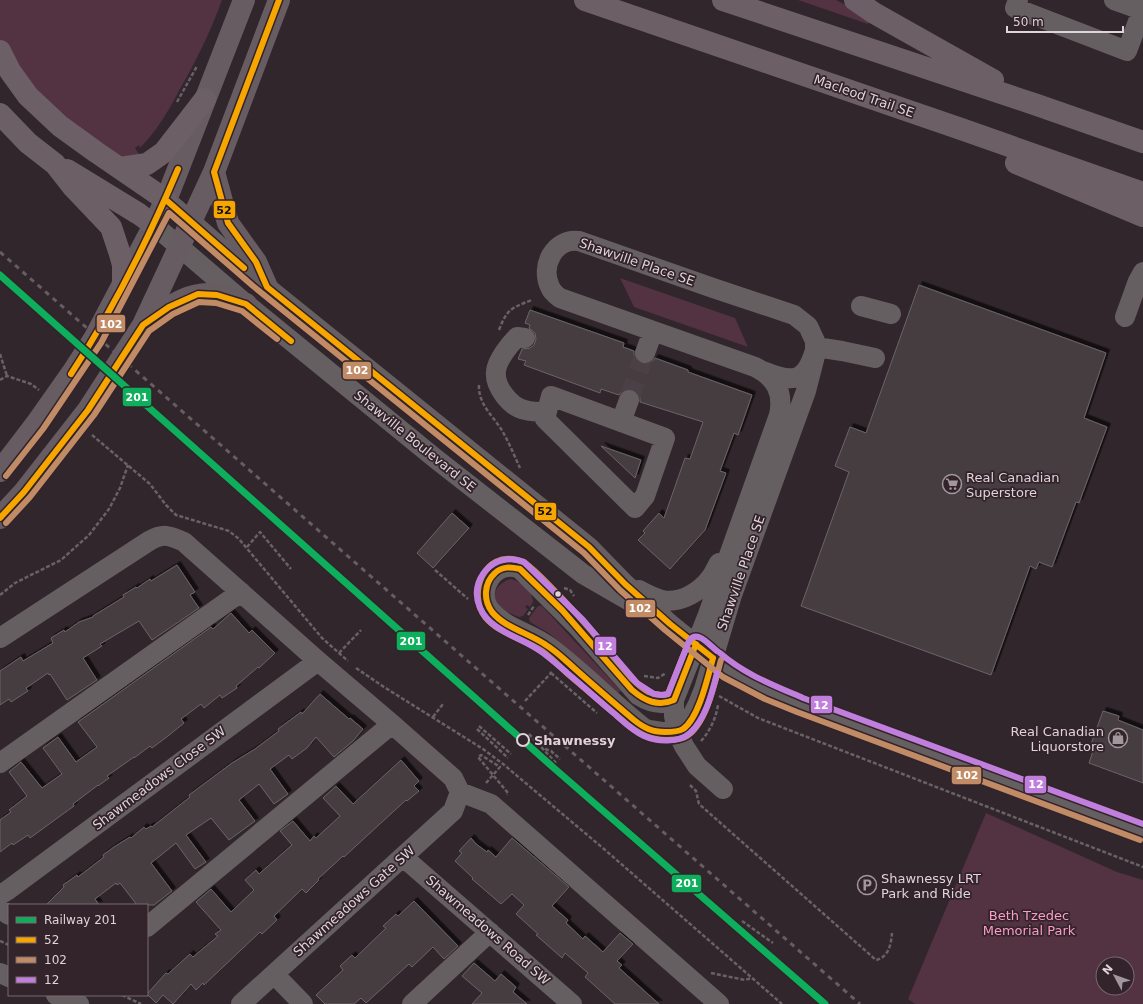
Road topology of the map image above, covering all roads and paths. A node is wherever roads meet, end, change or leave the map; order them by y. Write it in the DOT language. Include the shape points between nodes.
graph roads {
  1 [pos="244,0"];
  2 [pos="280,0"];
  3 [pos="585,0"];
  4 [pos="723,0"];
  5 [pos="855,0"];
  6 [pos="1018,0"];
  7 [pos="1114,0"];
  8 [pos="1143,9"];
  9 [pos="0,51"];
  10 [pos="198,63"];
  11 [pos="205,99"];
  12 [pos="176,105"];
  13 [pos="1037,105"];
  14 [pos="0,114"];
  15 [pos="964,130"];
  16 [pos="1143,142"];
  17 [pos="55,164"];
  18 [pos="120,168"];
  19 [pos="214,172"];
  20 [pos="1143,193"];
  21 [pos="166,200"];
  22 [pos="1143,216"];
  23 [pos="191,223"];
  24 [pos="154,225"];
  25 [pos="180,246"];
  26 [pos="1143,272"];
  27 [pos="267,287"];
  28 [pos="118,294"];
  29 [pos="246,304"];
  30 [pos="861,306"];
  31 [pos="890,314"];
  32 [pos="1125,317"];
  33 [pos="143,325"];
  34 [pos="653,331"];
  35 [pos="525,338"];
  36 [pos="816,347"];
  37 [pos="645,353"];
  38 [pos="0,354"];
  39 [pos="875,358"];
  40 [pos="755,367"];
  41 [pos="7,376"];
  42 [pos="0,380"];
  43 [pos="42,393"];
  44 [pos="629,400"];
  45 [pos="547,412"];
  46 [pos="621,422"];
  47 [pos="88,432"];
  48 [pos="128,466"];
  49 [pos="0,471"];
  50 [pos="745,511"];
  51 [pos="0,518"];
  52 [pos="247,547"];
  53 [pos="291,569"];
  54 [pos="625,584"];
  55 [pos="241,592"];
  56 [pos="0,595"];
  57 [pos="535,605"];
  58 [pos="524,620"];
  59 [pos="670,624"];
  60 [pos="360,630"];
  61 [pos="0,638"];
  62 [pos="696,644"];
  63 [pos="339,653"];
  64 [pos="713,658"];
  65 [pos="318,661"];
  66 [pos="350,663"];
  67 [pos="355,668"];
  68 [pos="546,668"];
  69 [pos="551,673"];
  70 [pos="674,700"];
  71 [pos="525,701"];
  72 [pos="443,704"];
  73 [pos="601,715"];
  74 [pos="433,717"];
  75 [pos="392,724"];
  76 [pos="479,726"];
  77 [pos="477,729"];
  78 [pos="677,732"];
  79 [pos="530,734"];
  80 [pos="699,743"];
  81 [pos="544,749"];
  82 [pos="511,754"];
  83 [pos="508,758"];
  84 [pos="560,759"];
  85 [pos="0,763"];
  86 [pos="556,763"];
  87 [pos="493,775"];
  88 [pos="688,782"];
  89 [pos="491,786"];
  90 [pos="723,789"];
  91 [pos="460,792"];
  92 [pos="505,797"];
  93 [pos="1143,833"];
  94 [pos="403,857"];
  95 [pos="1143,867"];
  96 [pos="0,895"];
  97 [pos="742,921"];
  98 [pos="148,925"];
  99 [pos="490,932"];
  100 [pos="892,933"];
  101 [pos="772,943"];
  102 [pos="274,974"];
  103 [pos="752,978"];
  104 [pos="694,982"];
  105 [pos="58,996"];
  106 [pos="124,996"];
  107 [pos="568,1003"];
  108 [pos="79,1004"];
  109 [pos="142,1004"];
  110 [pos="241,1004"];
  111 [pos="303,1004"];
  112 [pos="412,1004"];
  113 [pos="720,1004"];
  114 [pos="782,1004"];
  1 -- 11 [label="main road"];
  2 -- 19 [label="main road"];
  3 -- 15 [label="highway, Macleod Trail SE"];
  4 -- 13 [label="highway"];
  5 -- 13 [label="highway"];
  6 -- 8 [label="street" via="1015,8 1127,51"];
  7 -- 8 [label="street"];
  9 -- 18 [label="highway" via="10,71 28,96 60,126"];
  10 -- 12 [label="path"];
  11 -- 18 [label="highway" via="164,152 147,164"];
  11 -- 21 [label="main road"];
  13 -- 16 [label="highway"];
  14 -- 17 [label="highway" via="28,143"];
  15 -- 20 [label="highway, Macleod Trail SE"];
  15 -- 22 [label="highway" via="997,155"];
  17 -- 24 [label="highway"];
  17 -- 28 [label="highway" via="111,227 123,265"];
  18 -- 21 [label="highway"];
  19 -- 23 [label="main road"];
  19 -- 27 [label="main road" via="228,223 256,262"];
  21 -- 23 [label="street, Shawville Boulevard SE"];
  21 -- 24 [label="main road"];
  23 -- 25 [label="main road"];
  23 -- 27 [label="street, Shawville Boulevard SE"];
  24 -- 25 [label="street, Shawville Boulevard SE"];
  24 -- 28 [label="main road"];
  25 -- 29 [label="street, Shawville Boulevard SE"];
  25 -- 33 [label="main road"];
  26 -- 32 [label="street"];
  27 -- 54 [label="street, Shawville Boulevard SE" via="589,547"];
  28 -- 49 [label="main road" via="74,370"];
  29 -- 33 [label="main road" via="217,295 198,294 169,307"];
  29 -- 59 [label="street, Shawville Boulevard SE" via="582,574"];
  30 -- 31 [label="street"];
  33 -- 51 [label="main road" via="88,410 24,492"];
  34 -- 36 [label="street, Shawville Place SE" via="560,298 551,288 547,273 549,258 554,250 564,242 579,241 794,315 803,320 811,331"];
  34 -- 37 [label="street"];
  34 -- 40 [label="street, Shawville Place SE"];
  35 -- 45 [label="street" via="517,337 502,356 496,370 498,385 508,400 524,410"];
  36 -- 39 [label="street"];
  36 -- 40 [label="street" via="810,364 799,377 783,378"];
  36 -- 64 [label="street, Shawville Place SE" via="806,391 732,595"];
  38 -- 41 [label="path"];
  40 -- 50 [label="street, Shawville Place SE" via="773,380 779,391 781,406"];
  41 -- 42 [label="path"];
  41 -- 43 [label="path" via="31,384"];
  44 -- 46 [label="street"];
  45 -- 46 [label="street" via="551,396"];
  45 -- 46 [label="street" via="545,420 635,508 645,496 665,438"];
  47 -- 48 [label="path"];
  48 -- 52 [label="path" via="150,484 176,515 229,531"];
  48 -- 56 [label="path" via="109,509 89,535 61,560 15,583"];
  50 -- 54 [label="street" via="712,576 690,595 674,601 662,600"];
  50 -- 62 [label="street, Shawville Place SE"];
  52 -- 53 [label="path" via="260,532"];
  52 -- 63 [label="path" via="322,638"];
  54 -- 59 [label="street, Shawville Boulevard SE"];
  55 -- 61 [label="street" via="184,542 169,536 158,536"];
  55 -- 65 [label="street"];
  55 -- 85 [label="street"];
  57 -- 58 [label="path"];
  59 -- 62 [label="street, Shawville Boulevard SE"];
  60 -- 63 [label="path"];
  62 -- 64 [label="street, Shawville Boulevard SE"];
  62 -- 70 [label="street, Shawville Place SE"];
  63 -- 66 [label="path"];
  64 -- 78 [label="street, Shawville Place SE" via="704,689 690,720 685,728"];
  64 -- 93 [label="street, Shawville Boulevard SE" via="728,671 800,705"];
  65 -- 75 [label="street"];
  65 -- 96 [label="street, Shawmeadows Close SW"];
  67 -- 74 [label="path"];
  68 -- 69 [label="path"];
  69 -- 71 [label="path"];
  69 -- 73 [label="path"];
  70 -- 78 [label="street"];
  70 -- 78 [label="street" via="656,703 638,695 577,626 520,569 507,567 497,570 490,578 485,588 485,598 494,614 559,654 644,728 658,732"];
  72 -- 74 [label="path"];
  74 -- 103 [label="path" via="503,764"];
  75 -- 91 [label="street" via="453,778"];
  75 -- 98 [label="street"];
  76 -- 82 [label="path"];
  77 -- 83 [label="path"];
  78 -- 90 [label="street" via="692,760"];
  79 -- 81 [label="path"];
  80 -- 95 [label="path" via="708,733 717,711 719,696 758,718"];
  81 -- 84 [label="path"];
  81 -- 86 [label="path"];
  87 -- 87 [label="path" via="478,757 481,754 500,767"];
  87 -- 89 [label="path" via="486,783"];
  87 -- 92 [label="path" via="508,793"];
  88 -- 100 [label="path" via="696,792 699,804 876,960 881,959 891,946"];
  91 -- 94 [label="street, Shawmeadows Gate SW" via="453,811"];
  91 -- 104 [label="street" via="491,804"];
  94 -- 99 [label="street, Shawmeadows Road SW"];
  94 -- 102 [label="street, Shawmeadows Gate SW"];
  97 -- 101 [label="path"];
  99 -- 107 [label="street, Shawmeadows Road SW"];
  99 -- 112 [label="street"];
  102 -- 110 [label="street, Shawmeadows Gate SW"];
  102 -- 111 [label="street"];
  103 -- 104 [label="path" via="745,980 706,972"];
  103 -- 114 [label="path"];
  104 -- 113 [label="street"];
  105 -- 108 [label="street"];
  106 -- 109 [label="path"];
}
